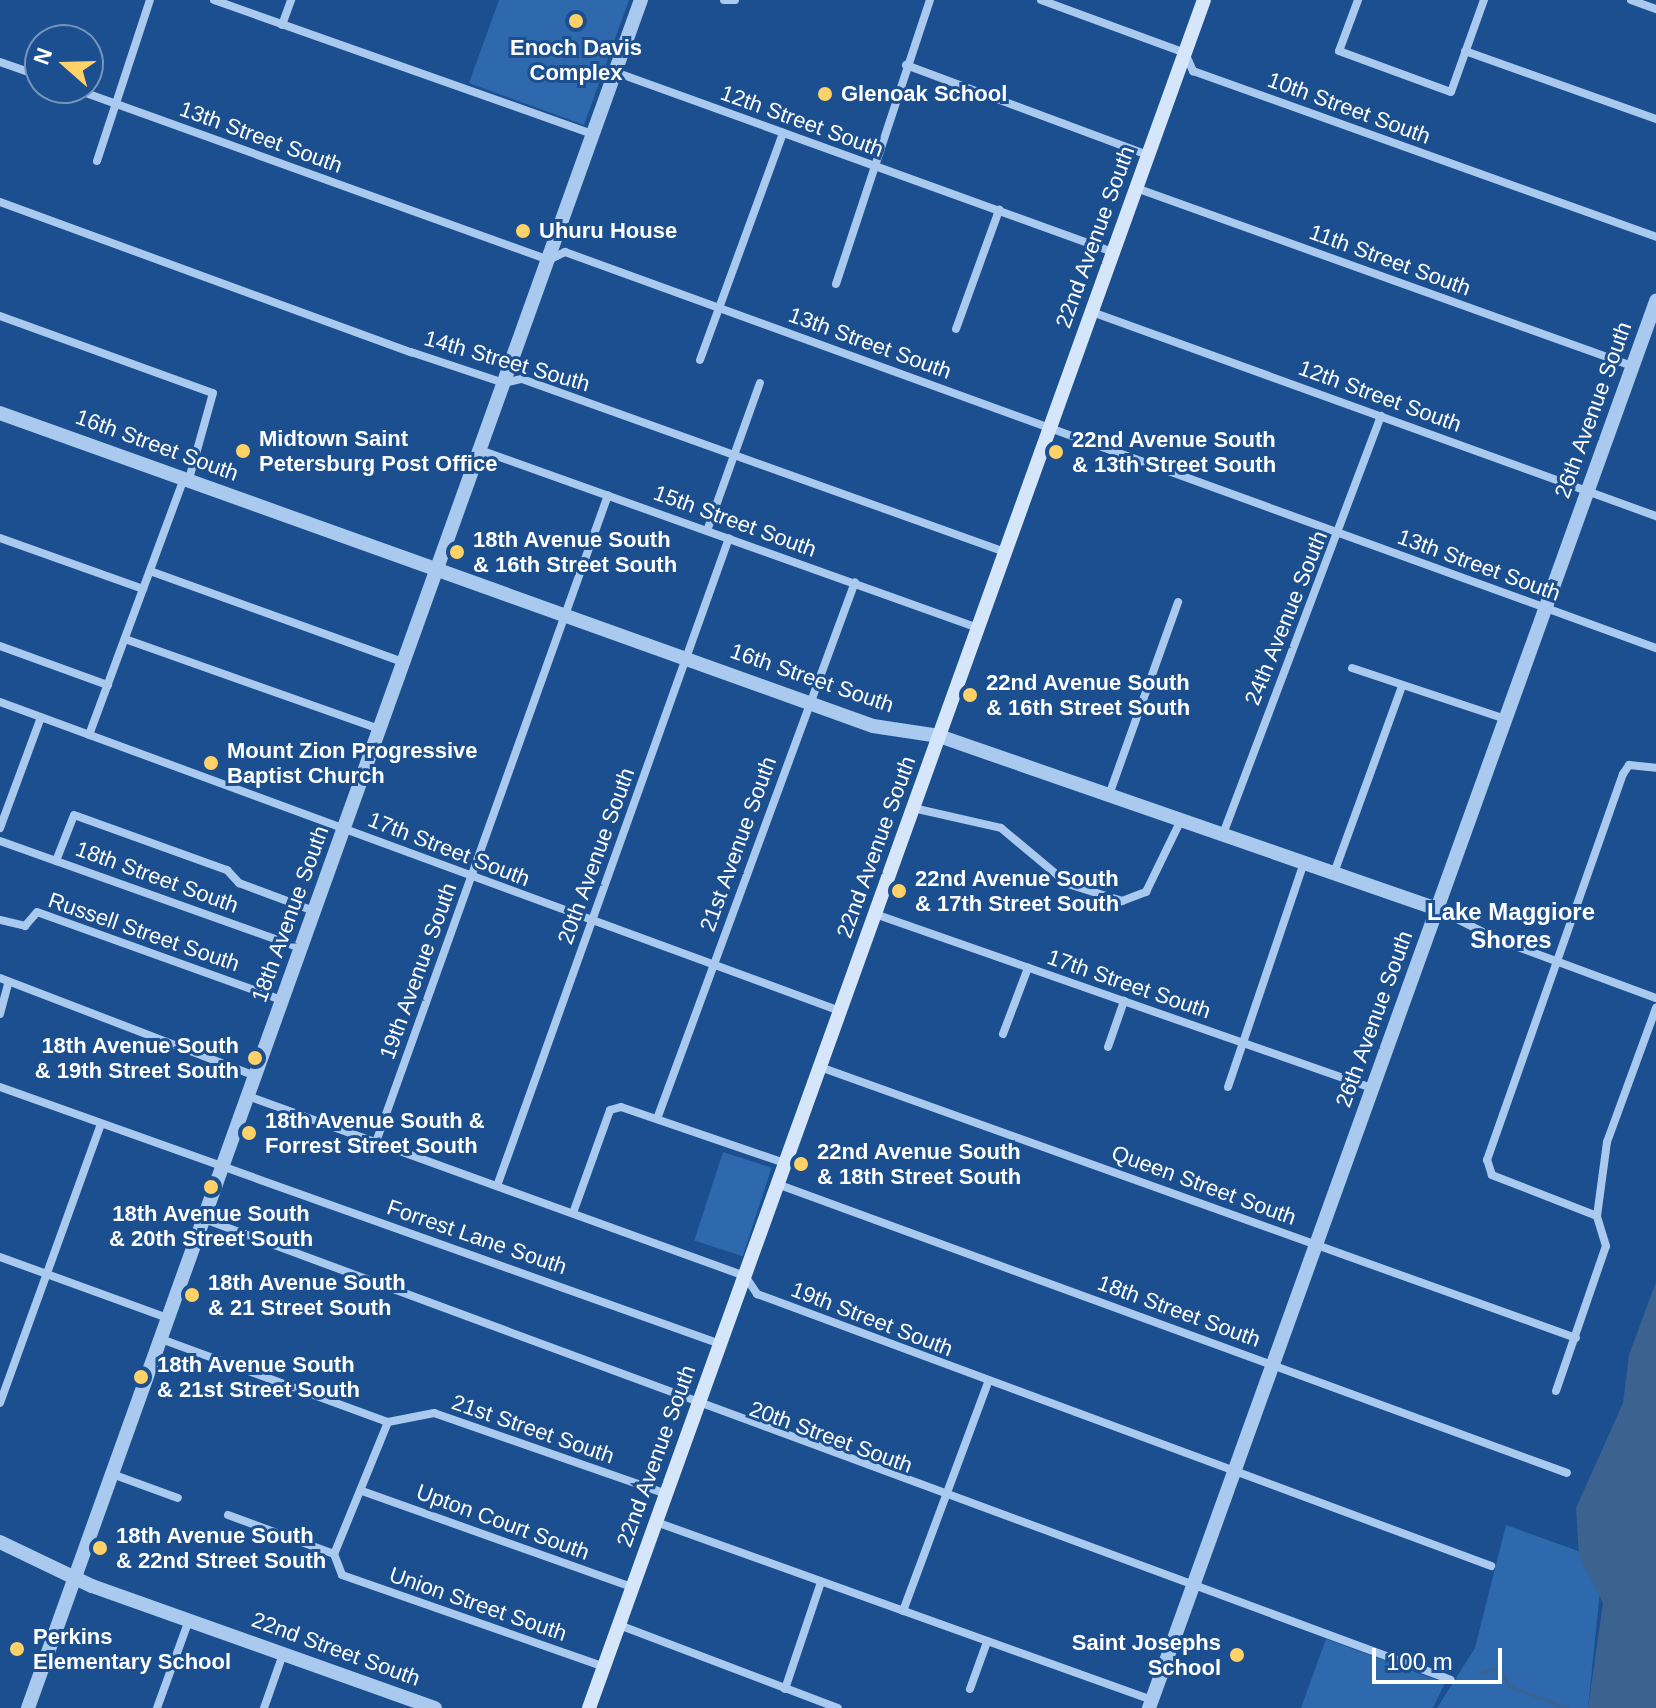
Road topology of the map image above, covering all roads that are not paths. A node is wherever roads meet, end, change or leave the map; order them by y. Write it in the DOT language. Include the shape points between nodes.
graph roads {
  1 [pos="150,0"];
  2 [pos="214,0"];
  3 [pos="291,0"];
  4 [pos="641,0"];
  5 [pos="930,0"];
  6 [pos="1041,0"];
  7 [pos="1204,0"];
  8 [pos="1358,0"];
  9 [pos="1484,0"];
  10 [pos="1631,0"];
  11 [pos="1656,9"];
  12 [pos="282,25"];
  13 [pos="1465,51"];
  14 [pos="1185,53"];
  15 [pos="0,62"];
  16 [pos="906,65"];
  17 [pos="24,70"];
  18 [pos="615,72"];
  19 [pos="104,99"];
  20 [pos="114,103"];
  21 [pos="1656,119"];
  22 [pos="783,133"];
  23 [pos="593,134"];
  24 [pos="1148,155"];
  25 [pos="97,161"];
  26 [pos="878,168"];
  27 [pos="1136,188"];
  28 [pos="0,202"];
  29 [pos="999,210"];
  30 [pos="1656,237"];
  31 [pos="1113,252"];
  32 [pos="549,260"];
  33 [pos="836,284"];
  34 [pos="1656,301"];
  35 [pos="719,307"];
  36 [pos="1092,312"];
  37 [pos="0,316"];
  38 [pos="956,329"];
  39 [pos="700,360"];
  40 [pos="1632,366"];
  41 [pos="504,383"];
  42 [pos="760,383"];
  43 [pos="0,413"];
  44 [pos="1381,416"];
  45 [pos="1050,428"];
  46 [pos="480,450"];
  47 [pos="735,454"];
  48 [pos="186,478"];
  49 [pos="1587,493"];
  50 [pos="608,495"];
  51 [pos="1656,516"];
  52 [pos="708,528"];
  53 [pos="1339,533"];
  54 [pos="0,538"];
  55 [pos="729,538"];
  56 [pos="1005,552"];
  57 [pos="437,569"];
  58 [pos="150,571"];
  59 [pos="855,582"];
  60 [pos="143,589"];
  61 [pos="1178,602"];
  62 [pos="1545,609"];
  63 [pos="565,614"];
  64 [pos="978,628"];
  65 [pos="125,639"];
  66 [pos="0,646"];
  67 [pos="1656,648"];
  68 [pos="686,659"];
  69 [pos="403,662"];
  70 [pos="1352,668"];
  71 [pos="108,685"];
  72 [pos="1402,686"];
  73 [pos="0,702"];
  74 [pos="809,703"];
  75 [pos="41,717"];
  76 [pos="1505,719"];
  77 [pos="379,729"];
  78 [pos="89,735"];
  79 [pos="939,736"];
  80 [pos="1656,768"];
  81 [pos="1109,795"];
  82 [pos="913,808"];
  83 [pos="1181,820"];
  84 [pos="0,828"];
  85 [pos="344,828"];
  86 [pos="1223,834"];
  87 [pos="0,841"];
  88 [pos="56,861"];
  89 [pos="1304,862"];
  90 [pos="1334,873"];
  91 [pos="471,877"];
  92 [pos="1437,909"];
  93 [pos="314,911"];
  94 [pos="875,914"];
  95 [pos="0,920"];
  96 [pos="592,921"];
  97 [pos="301,948"];
  98 [pos="1553,960"];
  99 [pos="713,965"];
  100 [pos="1028,968"];
  101 [pos="0,978"];
  102 [pos="8,985"];
  103 [pos="1656,998"];
  104 [pos="282,1000"];
  105 [pos="1124,1001"];
  106 [pos="1656,1008"];
  107 [pos="840,1011"];
  108 [pos="0,1014"];
  109 [pos="1003,1034"];
  110 [pos="1243,1043"];
  111 [pos="1108,1047"];
  112 [pos="820,1067"];
  113 [pos="255,1076"];
  114 [pos="0,1087"];
  115 [pos="1228,1087"];
  116 [pos="1372,1088"];
  117 [pos="248,1096"];
  118 [pos="657,1119"];
  119 [pos="101,1124"];
  120 [pos="376,1142"];
  121 [pos="785,1163"];
  122 [pos="222,1167"];
  123 [pos="777,1184"];
  124 [pos="497,1186"];
  125 [pos="573,1213"];
  126 [pos="1597,1216"];
  127 [pos="204,1219"];
  128 [pos="1316,1244"];
  129 [pos="0,1257"];
  130 [pos="46,1274"];
  131 [pos="745,1276"];
  132 [pos="168,1318"];
  133 [pos="1576,1338"];
  134 [pos="161,1339"];
  135 [pos="720,1344"];
  136 [pos="1273,1364"];
  137 [pos="988,1382"];
  138 [pos="1556,1391"];
  139 [pos="699,1402"];
  140 [pos="0,1403"];
  141 [pos="388,1422"];
  142 [pos="1234,1472"];
  143 [pos="1567,1473"];
  144 [pos="112,1474"];
  145 [pos="362,1491"];
  146 [pos="666,1494"];
  147 [pos="178,1498"];
  148 [pos="945,1498"];
  149 [pos="228,1515"];
  150 [pos="656,1522"];
  151 [pos="0,1542"];
  152 [pos="334,1554"];
  153 [pos="1491,1566"];
  154 [pos="75,1577"];
  155 [pos="821,1582"];
  156 [pos="1193,1585"];
  157 [pos="632,1587"];
  158 [pos="903,1611"];
  159 [pos="189,1620"];
  160 [pos="619,1625"];
  161 [pos="987,1642"];
  162 [pos="283,1654"];
  163 [pos="604,1667"];
  164 [pos="1451,1680"];
  165 [pos="785,1689"];
  166 [pos="970,1689"];
  167 [pos="409,1704"];
  168 [pos="1150,1704"];
  169 [pos="28,1708"];
  170 [pos="157,1708"];
  171 [pos="264,1708"];
  172 [pos="435,1708"];
  173 [pos="589,1708"];
  174 [pos="838,1708"];
  1 -- 20 [label="street"];
  2 -- 12 [label="street"];
  3 -- 12 [label="street"];
  4 -- 18 [label="street, 18th Avenue South"];
  5 -- 16 [label="street"];
  6 -- 14 [label="street, 10th Street South"];
  7 -- 14 [label="main road, 22nd Avenue South"];
  8 -- 13 [label="street" via="1339,51 1451,92"];
  9 -- 13 [label="street"];
  10 -- 11 [label="street"];
  12 -- 23 [label="street"];
  13 -- 21 [label="street"];
  14 -- 24 [label="main road, 22nd Avenue South"];
  14 -- 30 [label="street, 10th Street South" via="1193,71"];
  15 -- 17 [label="street"];
  16 -- 24 [label="street"];
  16 -- 26 [label="street"];
  18 -- 22 [label="street, 12th Street South"];
  18 -- 23 [label="street, 18th Avenue South"];
  19 -- 20 [label="street, 13th Street South"];
  20 -- 25 [label="street"];
  20 -- 32 [label="street, 13th Street South"];
  22 -- 26 [label="street, 12th Street South"];
  22 -- 35 [label="street"];
  23 -- 32 [label="street, 18th Avenue South"];
  24 -- 27 [label="main road, 22nd Avenue South"];
  26 -- 29 [label="street, 12th Street South"];
  26 -- 33 [label="street"];
  27 -- 31 [label="main road, 22nd Avenue South"];
  27 -- 40 [label="street, 11th Street South"];
  28 -- 41 [label="street, 14th Street South"];
  29 -- 31 [label="street, 12th Street South"];
  29 -- 38 [label="street"];
  31 -- 36 [label="main road, 22nd Avenue South"];
  32 -- 35 [label="street, 13th Street South" via="565,252"];
  32 -- 41 [label="street, 18th Avenue South"];
  34 -- 40 [label="street, 26th Avenue South"];
  35 -- 39 [label="street"];
  35 -- 45 [label="street, 13th Street South"];
  36 -- 44 [label="street, 12th Street South"];
  36 -- 45 [label="main road, 22nd Avenue South"];
  37 -- 48 [label="street" via="211,391 216,399"];
  40 -- 49 [label="street, 26th Avenue South"];
  41 -- 46 [label="street, 18th Avenue South"];
  41 -- 47 [label="street, 14th Street South" via="522,379"];
  42 -- 47 [label="street"];
  43 -- 48 [label="street, 16th Street South"];
  44 -- 49 [label="street, 12th Street South"];
  44 -- 53 [label="street, 24th Avenue South"];
  45 -- 53 [label="street, 13th Street South"];
  45 -- 56 [label="main road, 22nd Avenue South"];
  46 -- 50 [label="street, 15th Street South"];
  46 -- 57 [label="street, 18th Avenue South"];
  47 -- 52 [label="street"];
  47 -- 56 [label="street, 14th Street South"];
  48 -- 57 [label="street, 16th Street South"];
  48 -- 58 [label="street"];
  49 -- 51 [label="street, 12th Street South"];
  49 -- 62 [label="street, 26th Avenue South"];
  50 -- 52 [label="street, 15th Street South"];
  50 -- 63 [label="street, 19th Avenue South"];
  52 -- 55 [label="street, 15th Street South"];
  53 -- 62 [label="street, 13th Street South"];
  53 -- 86 [label="street, 24th Avenue South"];
  54 -- 60 [label="street"];
  55 -- 59 [label="street, 15th Street South"];
  55 -- 68 [label="street, 20th Avenue South"];
  56 -- 64 [label="main road, 22nd Avenue South"];
  57 -- 63 [label="street, 16th Street South"];
  57 -- 69 [label="street, 18th Avenue South"];
  58 -- 60 [label="street"];
  58 -- 69 [label="street"];
  59 -- 64 [label="street, 15th Street South"];
  59 -- 74 [label="street, 21st Avenue South"];
  60 -- 65 [label="street"];
  61 -- 81 [label="street"];
  62 -- 67 [label="street, 13th Street South"];
  62 -- 76 [label="street, 26th Avenue South"];
  63 -- 68 [label="street, 16th Street South"];
  63 -- 91 [label="street, 19th Avenue South"];
  64 -- 79 [label="main road, 22nd Avenue South"];
  65 -- 71 [label="street"];
  65 -- 77 [label="street"];
  66 -- 71 [label="street"];
  68 -- 74 [label="street, 16th Street South"];
  68 -- 96 [label="street, 20th Avenue South"];
  69 -- 77 [label="street, 18th Avenue South"];
  70 -- 72 [label="street"];
  71 -- 78 [label="street"];
  72 -- 76 [label="street"];
  72 -- 90 [label="street"];
  73 -- 75 [label="street, 17th Street South"];
  74 -- 79 [label="street, 16th Street South" via="873,726"];
  74 -- 99 [label="street, 21st Avenue South"];
  75 -- 78 [label="street, 17th Street South"];
  75 -- 84 [label="street"];
  76 -- 92 [label="street, 26th Avenue South"];
  77 -- 85 [label="street, 18th Avenue South"];
  78 -- 85 [label="street, 17th Street South"];
  79 -- 81 [label="street, 16th Street South"];
  79 -- 82 [label="main road, 22nd Avenue South"];
  80 -- 98 [label="street" via="1629,765"];
  81 -- 83 [label="street, 16th Street South"];
  82 -- 83 [label="street" via="1001,828 1068,884 1122,901 1146,892"];
  82 -- 94 [label="main road, 22nd Avenue South"];
  83 -- 86 [label="street, 16th Street South"];
  85 -- 91 [label="street, 17th Street South"];
  85 -- 93 [label="street, 18th Avenue South"];
  86 -- 89 [label="street, 16th Street South"];
  87 -- 88 [label="street, 18th Street South"];
  88 -- 93 [label="street" via="74,815 227,870 239,883"];
  88 -- 97 [label="street, 18th Street South"];
  89 -- 90 [label="street, 16th Street South"];
  89 -- 110 [label="street"];
  90 -- 92 [label="street, 16th Street South"];
  91 -- 96 [label="street, 17th Street South"];
  91 -- 120 [label="street, 19th Avenue South"];
  92 -- 98 [label="street, 16th Street South"];
  92 -- 116 [label="street, 26th Avenue South"];
  93 -- 97 [label="street, 18th Avenue South"];
  94 -- 100 [label="street, 17th Street South"];
  94 -- 107 [label="main road, 22nd Avenue South"];
  95 -- 104 [label="street, Russell Street South" via="25,926 37,912"];
  96 -- 99 [label="street, 17th Street South"];
  96 -- 124 [label="street, 20th Avenue South"];
  97 -- 104 [label="street, 18th Avenue South"];
  98 -- 103 [label="street, 16th Street South"];
  98 -- 126 [label="street" via="1488,1153 1492,1175"];
  99 -- 107 [label="street, 17th Street South"];
  99 -- 118 [label="street, 21st Avenue South"];
  100 -- 105 [label="street, 17th Street South"];
  100 -- 109 [label="street"];
  101 -- 102 [label="street"];
  102 -- 108 [label="street"];
  102 -- 113 [label="street"];
  104 -- 113 [label="street, 18th Avenue South"];
  105 -- 110 [label="street, 17th Street South"];
  105 -- 111 [label="street"];
  106 -- 126 [label="street" via="1607,1142"];
  107 -- 112 [label="main road, 22nd Avenue South"];
  110 -- 115 [label="street"];
  110 -- 116 [label="street, 17th Street South"];
  112 -- 121 [label="main road, 22nd Avenue South"];
  112 -- 128 [label="street, Queen Street South"];
  113 -- 117 [label="street, 18th Avenue South"];
  114 -- 119 [label="street"];
  116 -- 128 [label="street, 26th Avenue South"];
  117 -- 120 [label="street, 19th Street South"];
  117 -- 122 [label="street, 18th Avenue South"];
  118 -- 121 [label="street"];
  118 -- 125 [label="street" via="621,1107 610,1110"];
  119 -- 122 [label="street"];
  119 -- 130 [label="street"];
  120 -- 124 [label="street, 19th Street South"];
  121 -- 123 [label="main road, 22nd Avenue South"];
  122 -- 127 [label="street, 18th Avenue South"];
  122 -- 135 [label="street, Forrest Lane South"];
  123 -- 131 [label="main road, 22nd Avenue South"];
  123 -- 136 [label="street, 18th Street South"];
  124 -- 125 [label="street, 19th Street South"];
  125 -- 131 [label="street, 19th Street South"];
  126 -- 133 [label="street" via="1606,1246"];
  127 -- 132 [label="street, 18th Avenue South"];
  127 -- 139 [label="street, 20th Street South"];
  128 -- 133 [label="street, Queen Street South"];
  128 -- 136 [label="street, 26th Avenue South"];
  129 -- 130 [label="street"];
  130 -- 132 [label="street"];
  130 -- 140 [label="street"];
  131 -- 135 [label="main road, 22nd Avenue South"];
  131 -- 137 [label="street, 19th Street South" via="757,1294"];
  132 -- 134 [label="street, 18th Avenue South"];
  133 -- 138 [label="street"];
  134 -- 141 [label="street"];
  134 -- 144 [label="street, 18th Avenue South"];
  135 -- 139 [label="main road, 22nd Avenue South"];
  136 -- 142 [label="street, 26th Avenue South"];
  136 -- 143 [label="street, 18th Street South"];
  137 -- 142 [label="street, 19th Street South"];
  137 -- 148 [label="street"];
  139 -- 146 [label="main road, 22nd Avenue South"];
  139 -- 148 [label="street, 20th Street South" via="712,1413"];
  141 -- 145 [label="street"];
  141 -- 146 [label="street, 21st Street South" via="434,1413"];
  142 -- 153 [label="street, 19th Street South"];
  142 -- 156 [label="street, 26th Avenue South"];
  144 -- 147 [label="street"];
  144 -- 154 [label="street, 18th Avenue South"];
  145 -- 152 [label="street"];
  145 -- 157 [label="street, Upton Court South"];
  146 -- 150 [label="main road, 22nd Avenue South"];
  148 -- 156 [label="street, 20th Street South"];
  148 -- 158 [label="street"];
  149 -- 152 [label="street"];
  150 -- 155 [label="street"];
  150 -- 157 [label="main road, 22nd Avenue South"];
  151 -- 154 [label="street, 22nd Street South"];
  152 -- 163 [label="street, Union Street South" via="342,1575"];
  154 -- 159 [label="street, 22nd Street South"];
  154 -- 169 [label="street, 18th Avenue South"];
  155 -- 158 [label="street"];
  155 -- 165 [label="street"];
  156 -- 164 [label="street, 20th Street South"];
  156 -- 168 [label="street, 26th Avenue South"];
  157 -- 160 [label="main road, 22nd Avenue South"];
  158 -- 161 [label="street"];
  159 -- 162 [label="street, 22nd Street South"];
  159 -- 170 [label="street"];
  160 -- 163 [label="main road, 22nd Avenue South"];
  160 -- 165 [label="street"];
  161 -- 166 [label="street"];
  161 -- 168 [label="street"];
  162 -- 167 [label="street, 22nd Street South"];
  162 -- 171 [label="street"];
  163 -- 173 [label="main road, 22nd Avenue South"];
  165 -- 174 [label="street"];
  167 -- 172 [label="street, 22nd Street South"];
}
